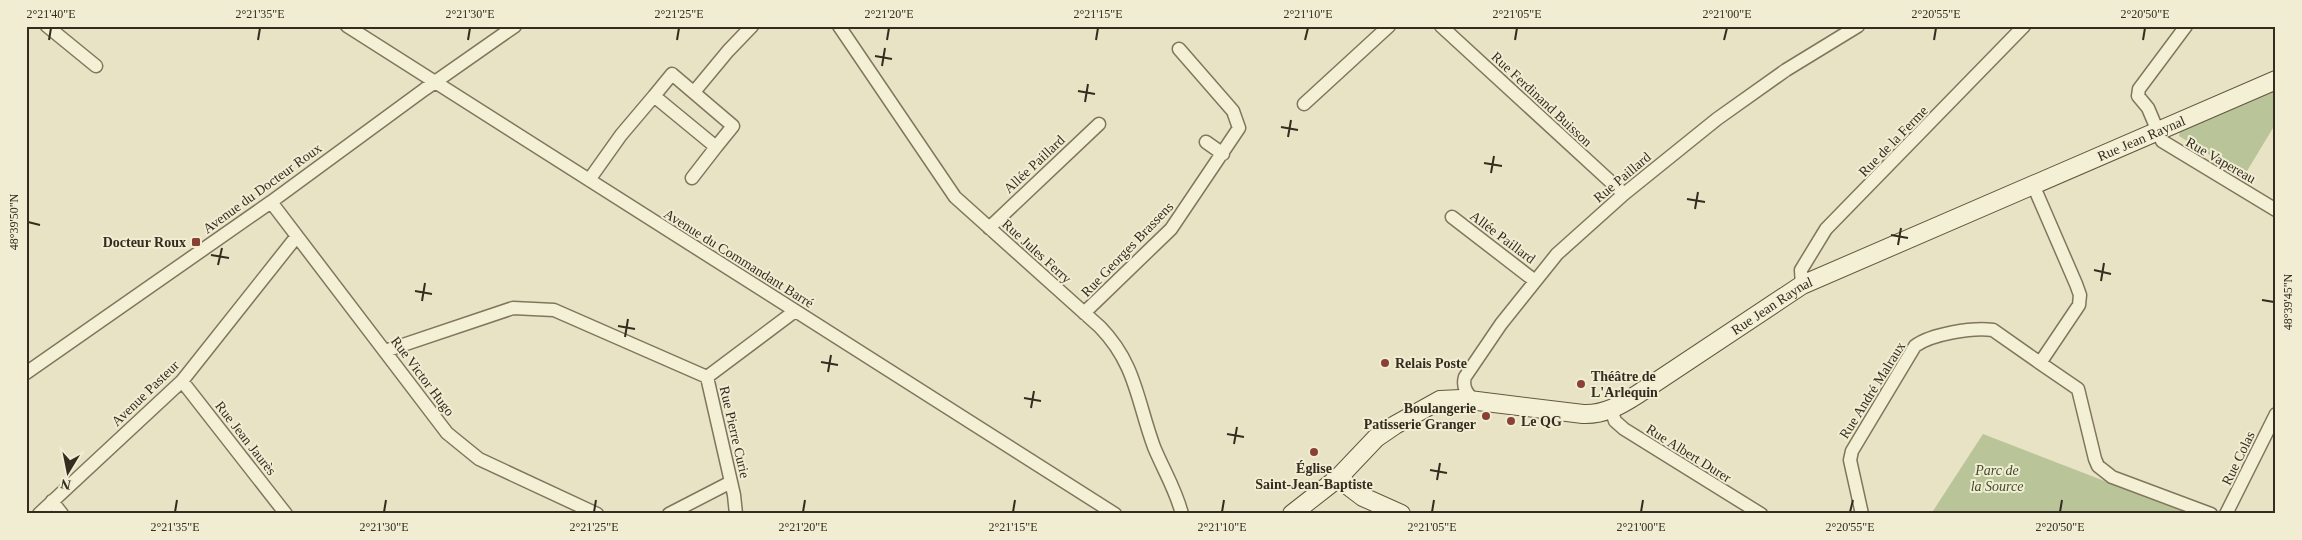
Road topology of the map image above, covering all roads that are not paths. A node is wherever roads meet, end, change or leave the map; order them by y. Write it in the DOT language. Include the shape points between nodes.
graph roads {
  1 [pos="47,26"];
  2 [pos="347,26"];
  3 [pos="514,26"];
  4 [pos="752,26"];
  5 [pos="839,26"];
  6 [pos="1389,26"];
  7 [pos="1441,26"];
  8 [pos="1858,26"];
  9 [pos="2024,26"];
  10 [pos="2186,26"];
  11 [pos="1179,49"];
  12 [pos="96,66"];
  13 [pos="2276,80"];
  14 [pos="435,82"];
  15 [pos="694,92"];
  16 [pos="654,96"];
  17 [pos="1304,104"];
  18 [pos="1099,124"];
  19 [pos="2156,132"];
  20 [pos="1206,142"];
  21 [pos="716,147"];
  22 [pos="1223,154"];
  23 [pos="692,178"];
  24 [pos="589,180"];
  25 [pos="2034,187"];
  26 [pos="1624,194"];
  27 [pos="271,202"];
  28 [pos="2276,210"];
  29 [pos="1452,217"];
  30 [pos="989,228"];
  31 [pos="297,236"];
  32 [pos="1535,280"];
  33 [pos="1802,285"];
  34 [pos="795,311"];
  35 [pos="1084,313"];
  36 [pos="385,351"];
  37 [pos="2040,363"];
  38 [pos="26,374"];
  39 [pos="707,377"];
  40 [pos="182,381"];
  41 [pos="1473,400"];
  42 [pos="1611,409"];
  43 [pos="2276,415"];
  44 [pos="1338,478"];
  45 [pos="731,482"];
  46 [pos="52,501"];
  47 [pos="39,514"];
  48 [pos="62,514"];
  49 [pos="286,514"];
  50 [pos="597,514"];
  51 [pos="669,514"];
  52 [pos="736,514"];
  53 [pos="1115,514"];
  54 [pos="1182,514"];
  55 [pos="1292,514"];
  56 [pos="1401,514"];
  57 [pos="1760,514"];
  58 [pos="1861,514"];
  59 [pos="2211,514"];
  60 [pos="2226,514"];
  1 -- 12 [label="street"];
  2 -- 14 [label="street, Avenue du Commandant Barré"];
  3 -- 14 [label="street, Avenue du Docteur Roux"];
  4 -- 15 [label="street"];
  5 -- 30 [label="street, Rue Jules Ferry" via="945,183"];
  6 -- 17 [label="street"];
  7 -- 26 [label="street, Rue Ferdinand Buisson"];
  8 -- 26 [label="street, Rue Paillard" via="1786,70"];
  9 -- 33 [label="street, Rue de la Ferme" via="1826,229 1801,270"];
  10 -- 19 [label="street" via="2139,89 2138,96 2148,108"];
  11 -- 22 [label="street, Rue Georges Brassens" via="1237,117 1239,128"];
  13 -- 19 [label="street, Rue Jean Raynal"];
  14 -- 24 [label="street, Avenue du Commandant Barré"];
  14 -- 27 [label="street, Avenue du Docteur Roux"];
  15 -- 16 [label="street" via="672,74"];
  15 -- 21 [label="street" via="733,126"];
  16 -- 21 [label="street"];
  16 -- 24 [label="street"];
  18 -- 30 [label="street, Allée Paillard"];
  19 -- 25 [label="street, Rue Jean Raynal"];
  19 -- 28 [label="street, Rue Vapereau" via="2171,148"];
  20 -- 22 [label="street"];
  21 -- 23 [label="street"];
  22 -- 35 [label="street, Rue Georges Brassens" via="1171,228"];
  24 -- 34 [label="street, Avenue du Commandant Barré"];
  25 -- 33 [label="street, Rue Jean Raynal"];
  25 -- 37 [label="street" via="2080,295 2079,305"];
  26 -- 32 [label="street, Rue Paillard" via="1557,254"];
  27 -- 31 [label="street, Rue Victor Hugo"];
  27 -- 38 [label="street, Avenue du Docteur Roux"];
  29 -- 32 [label="street, Allée Paillard"];
  30 -- 35 [label="street, Rue Jules Ferry"];
  31 -- 36 [label="street, Rue Victor Hugo"];
  31 -- 40 [label="street, Avenue Pasteur"];
  32 -- 41 [label="street, Rue Paillard" via="1500,324 1465,377 1466,391"];
  33 -- 42 [label="street, Rue Jean Raynal"];
  34 -- 39 [label="street, Rue Pierre Curie"];
  34 -- 53 [label="street, Avenue du Commandant Barré"];
  35 -- 54 [label="street, Rue Jules Ferry" via="1121,351"];
  36 -- 39 [label="street" via="513,308 554,310"];
  36 -- 50 [label="street, Rue Victor Hugo" via="447,433 479,459"];
  37 -- 58 [label="street, Rue André Malraux" via="1993,330 1937,336 1915,346 1852,451 1850,460"];
  37 -- 59 [label="street, Rue André Malraux" via="2078,389 2095,458 2103,471"];
  39 -- 45 [label="street, Rue Pierre Curie"];
  40 -- 46 [label="street, Avenue Pasteur"];
  40 -- 49 [label="street, Rue Jean Jaurès"];
  41 -- 42 [label="street, Rue Jean Raynal" via="1583,414"];
  41 -- 44 [label="street, Rue Jean Raynal" via="1440,400 1395,425 1376,438"];
  42 -- 57 [label="street, Rue Albert Durer" via="1624,430"];
  43 -- 60 [label="street, Rue Colas"];
  44 -- 55 [label="street, Rue Jean Raynal"];
  44 -- 56 [label="street" via="1364,497"];
  45 -- 51 [label="street"];
  45 -- 52 [label="street, Rue Pierre Curie"];
  46 -- 47 [label="street, Avenue Pasteur"];
  46 -- 48 [label="street"];
}
